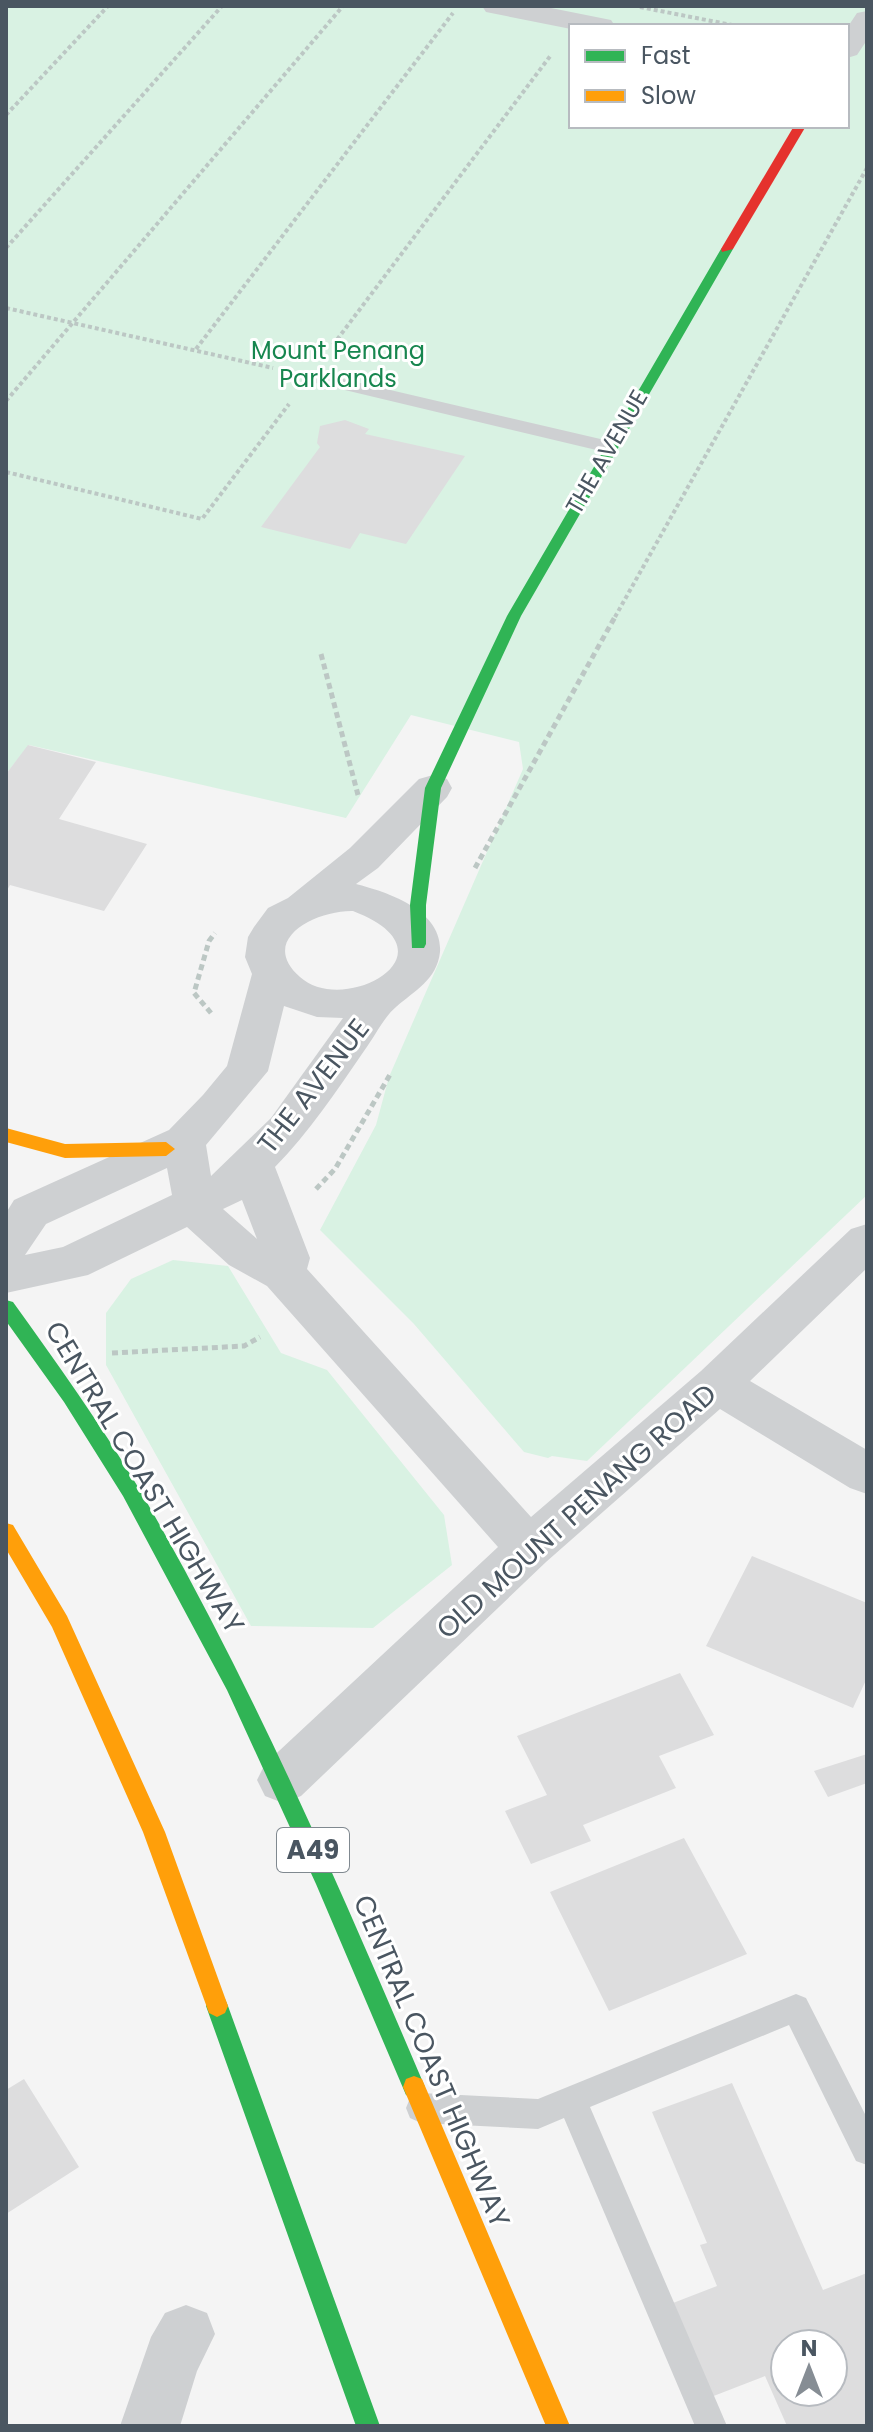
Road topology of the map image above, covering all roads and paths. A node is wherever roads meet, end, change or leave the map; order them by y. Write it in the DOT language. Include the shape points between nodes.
graph roads {
  1 [pos="108,6"];
  2 [pos="222,6"];
  3 [pos="343,6"];
  4 [pos="459,6"];
  5 [pos="496,6"];
  6 [pos="634,6"];
  7 [pos="867,19"];
  8 [pos="572,20"];
  9 [pos="570,24"];
  10 [pos="591,24"];
  11 [pos="727,24"];
  12 [pos="569,25"];
  13 [pos="849,46"];
  14 [pos="6,115"];
  15 [pos="799,128"];
  16 [pos="867,168"];
  17 [pos="6,248"];
  18 [pos="6,308"];
  19 [pos="72,323"];
  20 [pos="196,349"];
  21 [pos="309,376"];
  22 [pos="6,401"];
  23 [pos="609,447"];
  24 [pos="6,472"];
  25 [pos="321,654"];
  26 [pos="421,799"];
  27 [pos="470,877"];
  28 [pos="301,905"];
  29 [pos="218,929"];
  30 [pos="418,944"];
  31 [pos="272,974"];
  32 [pos="382,995"];
  33 [pos="216,1028"];
  34 [pos="393,1068"];
  35 [pos="6,1135"];
  36 [pos="175,1145"];
  37 [pos="252,1164"];
  38 [pos="194,1203"];
  39 [pos="272,1223"];
  40 [pos="867,1241"];
  41 [pos="6,1248"];
  42 [pos="283,1273"];
  43 [pos="6,1276"];
  44 [pos="6,1307"];
  45 [pos="260,1337"];
  46 [pos="112,1353"];
  47 [pos="717,1384"];
  48 [pos="867,1474"];
  49 [pos="6,1531"];
  50 [pos="529,1548"];
  51 [pos="283,1780"];
  52 [pos="572,2100"];
  53 [pos="421,2108"];
  54 [pos="867,2150"];
  55 [pos="186,2334"];
  56 [pos="150,2426"];
  57 [pos="368,2426"];
  58 [pos="558,2426"];
  59 [pos="711,2426"];
  1 -- 14 [label="path"];
  2 -- 17 [label="path"];
  3 -- 19 [label="path"];
  4 -- 20 [label="path"];
  5 -- 8 [label="street"];
  6 -- 11 [label="path"];
  7 -- 13 [label="street"];
  8 -- 9 [label="path"];
  8 -- 10 [label="street"];
  12 -- 21 [label="path"];
  15 -- 23 [label="main road, THE AVENUE"];
  16 -- 27 [label="path"];
  18 -- 19 [label="path"];
  19 -- 20 [label="path"];
  19 -- 22 [label="path"];
  20 -- 21 [label="path"];
  21 -- 23 [label="lane"];
  21 -- 24 [label="path" via="202,519"];
  23 -- 26 [label="main road, THE AVENUE" via="514,616"];
  25 -- 26 [label="path" via="363,812"];
  26 -- 28 [label="street, THE AVENUE" via="364,858"];
  26 -- 30 [label="main road, THE AVENUE"];
  28 -- 30 [label="street" via="325,897 375,901 407,921"];
  28 -- 31 [label="street" via="270,931 264,947"];
  29 -- 33 [label="path" via="209,941 194,993"];
  30 -- 32 [label="street" via="417,962 406,979"];
  31 -- 32 [label="street" via="292,993 313,1002 337,1005"];
  31 -- 36 [label="street" via="247,1071"];
  32 -- 37 [label="street, THE AVENUE" via="286,1129"];
  34 -- 39 [label="path" via="335,1169 305,1201"];
  35 -- 36 [label="main road" via="65,1151"];
  36 -- 38 [label="street"];
  36 -- 41 [label="street" via="30,1212"];
  37 -- 38 [label="street, THE AVENUE" via="227,1188"];
  37 -- 39 [label="street"];
  38 -- 42 [label="street" via="214,1232 262,1268"];
  38 -- 43 [label="street, THE AVENUE" via="72,1263"];
  39 -- 42 [label="street" via="288,1258"];
  40 -- 47 [label="street, OLD MOUNT PENANG ROAD"];
  42 -- 50 [label="street"];
  44 -- 51 [label="main road, CENTRAL COAST HIGHWAY / A49" via="55,1371 201,1613"];
  45 -- 46 [label="path" via="244,1346"];
  47 -- 48 [label="street"];
  47 -- 50 [label="street, OLD MOUNT PENANG ROAD"];
  49 -- 57 [label="main road" via="60,1622 154,1832"];
  50 -- 51 [label="street, OLD MOUNT PENANG ROAD"];
  51 -- 53 [label="main road, CENTRAL COAST HIGHWAY / A49"];
  52 -- 53 [label="lane" via="538,2114"];
  52 -- 54 [label="lane" via="796,2008"];
  52 -- 59 [label="lane"];
  53 -- 58 [label="main road, CENTRAL COAST HIGHWAY / A49"];
  55 -- 56 [label="street" via="172,2358"];
}
